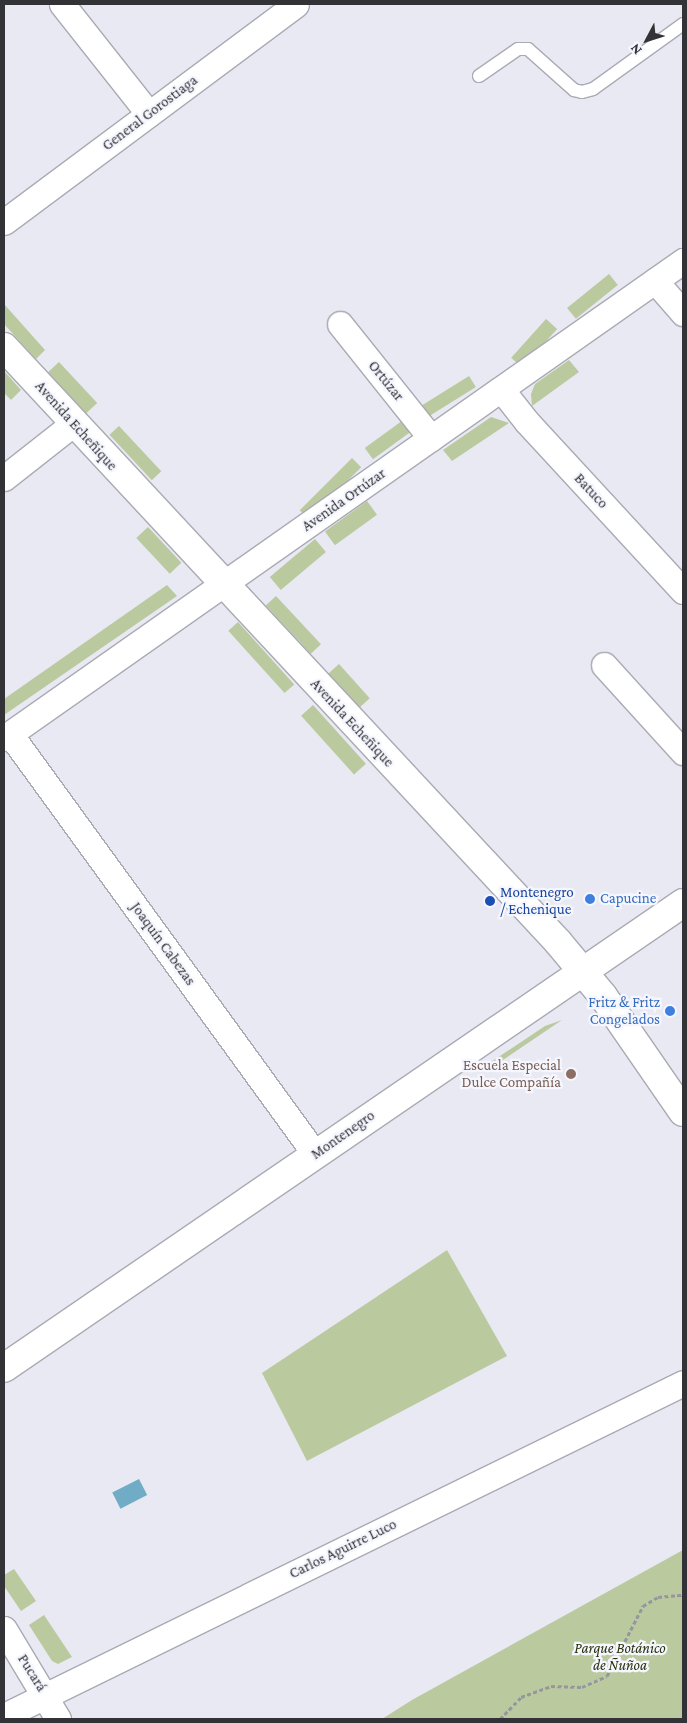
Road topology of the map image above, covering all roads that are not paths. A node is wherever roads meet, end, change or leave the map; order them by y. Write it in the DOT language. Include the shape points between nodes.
graph roads {
  1 [pos="62,4"];
  2 [pos="296,4"];
  3 [pos="683,24"];
  4 [pos="479,76"];
  5 [pos="149,114"];
  6 [pos="4,222"];
  7 [pos="683,261"];
  8 [pos="655,281"];
  9 [pos="683,312"];
  10 [pos="340,324"];
  11 [pos="4,347"];
  12 [pos="501,389"];
  13 [pos="74,423"];
  14 [pos="431,438"];
  15 [pos="4,478"];
  16 [pos="222,584"];
  17 [pos="683,591"];
  18 [pos="604,665"];
  19 [pos="7,736"];
  20 [pos="683,752"];
  21 [pos="683,902"];
  22 [pos="581,970"];
  23 [pos="683,1112"];
  24 [pos="315,1154"];
  25 [pos="4,1368"];
  26 [pos="683,1383"];
  27 [pos="4,1629"];
  28 [pos="46,1696"];
  29 [pos="4,1716"];
  30 [pos="58,1719"];
  1 -- 5 [label="street"];
  2 -- 5 [label="street, General Gorostiaga"];
  3 -- 4 [label="lane" via="594,89 574,90 528,49 518,50"];
  5 -- 6 [label="street, General Gorostiaga"];
  7 -- 8 [label="street, Avenida Ortúzar"];
  8 -- 9 [label="street"];
  8 -- 12 [label="street, Avenida Ortúzar"];
  10 -- 14 [label="street, Ortúzar"];
  11 -- 13 [label="street, Avenida Echeñique"];
  12 -- 14 [label="street, Avenida Ortúzar"];
  12 -- 17 [label="street, Batuco" via="527,422"];
  13 -- 15 [label="street"];
  13 -- 16 [label="street, Avenida Echeñique"];
  14 -- 16 [label="street, Avenida Ortúzar"];
  16 -- 19 [label="street, Avenida Ortúzar"];
  16 -- 22 [label="street, Avenida Echeñique"];
  18 -- 20 [label="street"];
  19 -- 24 [label="street, Joaquín Cabezas"];
  21 -- 22 [label="street, Montenegro"];
  22 -- 23 [label="street, Avenida Echeñique" via="603,996"];
  22 -- 24 [label="street, Montenegro"];
  24 -- 25 [label="street, Montenegro"];
  26 -- 28 [label="street, Carlos Aguirre Luco"];
  27 -- 28 [label="street, Pucará"];
  28 -- 29 [label="street, Carlos Aguirre Luco"];
  28 -- 30 [label="street, Pucará"];
}
